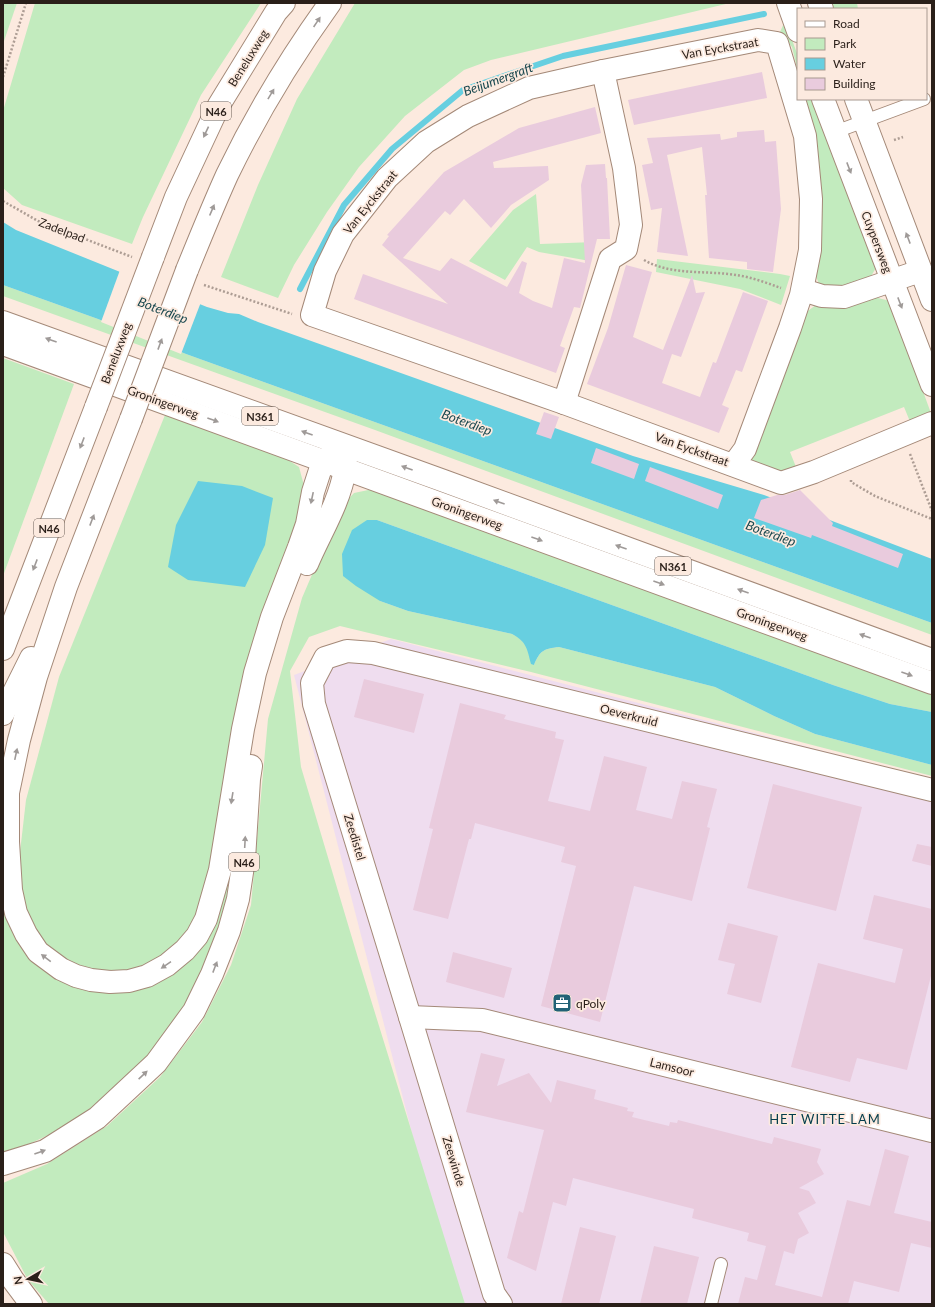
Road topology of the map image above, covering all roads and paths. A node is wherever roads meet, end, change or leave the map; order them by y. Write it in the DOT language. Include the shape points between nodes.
graph roads {
  1 [pos="26,3"];
  2 [pos="284,3"];
  3 [pos="330,3"];
  4 [pos="788,3"];
  5 [pos="797,28"];
  6 [pos="603,71"];
  7 [pos="3,77"];
  8 [pos="823,100"];
  9 [pos="856,100"];
  10 [pos="922,100"];
  11 [pos="864,120"];
  12 [pos="835,132"];
  13 [pos="3,201"];
  14 [pos="626,249"];
  15 [pos="124,254"];
  16 [pos="926,268"];
  17 [pos="892,281"];
  18 [pos="213,288"];
  19 [pos="802,293"];
  20 [pos="932,300"];
  21 [pos="312,315"];
  22 [pos="3,322"];
  23 [pos="3,344"];
  24 [pos="932,385"];
  25 [pos="564,403"];
  26 [pos="932,423"];
  27 [pos="903,435"];
  28 [pos="344,446"];
  29 [pos="850,456"];
  30 [pos="323,460"];
  31 [pos="734,464"];
  32 [pos="346,469"];
  33 [pos="932,511"];
  34 [pos="932,519"];
  35 [pos="66,587"];
  36 [pos="3,649"];
  37 [pos="325,658"];
  38 [pos="932,660"];
  39 [pos="932,682"];
  40 [pos="3,714"];
  41 [pos="932,790"];
  42 [pos="8,792"];
  43 [pos="3,818"];
  44 [pos="410,1017"];
  45 [pos="932,1131"];
  46 [pos="3,1164"];
  47 [pos="3,1264"];
  48 [pos="721,1264"];
  49 [pos="31,1304"];
  50 [pos="501,1304"];
  51 [pos="711,1304"];
  1 -- 7 [label="path"];
  2 -- 36 [label="main road, Beneluxweg / N46, one-way, bridge" via="219,105 176,197"];
  35 -- 3 [label="main road, N46, one-way, bridge" via="213,206 245,139 283,74"];
  4 -- 5 [label="main road"];
  6 -- 14 [label="main road" via="624,168 631,225"];
  6 -- 19 [label="main road, Van Eyckstraat" via="758,40 777,43 805,136 811,199 810,250"];
  6 -- 21 [label="main road, Van Eyckstraat" via="529,88 468,116 426,142 387,178 343,234 325,271"];
  8 -- 12 [label="main road, Cuypersweg"];
  9 -- 11 [label="main road"];
  10 -- 11 [label="lane"];
  11 -- 12 [label="lane"];
  16 -- 11 [label="main road, one-way"];
  12 -- 17 [label="main road, Cuypersweg, one-way"];
  13 -- 15 [label="path, Zadelpad" via="38,221"];
  14 -- 19 [label="path" via="654,265 693,273 736,275"];
  14 -- 25 [label="main road" via="610,260"];
  16 -- 17 [label="main road"];
  16 -- 20 [label="main road"];
  17 -- 19 [label="main road" via="844,297"];
  17 -- 24 [label="main road, Cuypersweg, one-way"];
  18 -- 21 [label="path" via="301,317"];
  19 -- 31 [label="main road, Van Eyckstraat" via="745,449"];
  21 -- 25 [label="main road, Van Eyckstraat"];
  28 -- 22 [label="main road, Groningerweg / N361, one-way"];
  23 -- 30 [label="main road, Groningerweg / N361, one-way"];
  25 -- 31 [label="main road, Van Eyckstraat"];
  26 -- 27 [label="main road"];
  27 -- 29 [label="main road"];
  27 -- 33 [label="path"];
  28 -- 30 [label="main road"];
  28 -- 32 [label="main road, N46"];
  38 -- 28 [label="main road, Groningerweg / N361, one-way"];
  29 -- 31 [label="main road" via="781,483"];
  29 -- 34 [label="path" via="851,482 875,496"];
  30 -- 32 [label="main road, Groningerweg / N361"];
  30 -- 42 [label="main road, N46, one-way" via="307,524 272,617 255,673 243,729 220,870 212,901 197,936 185,950 167,965 147,976 110,982 71,974 38,952 16,913 8,842"];
  32 -- 39 [label="main road, Groningerweg / N361, one-way"];
  46 -- 32 [label="main road, N46, one-way" via="45,1151 97,1118 156,1063 194,1011 229,931 238,899 244,859 249,780 268,676 296,588 336,503"];
  35 -- 40 [label="main road, N46"];
  42 -- 35 [label="main road, N46, one-way" via="36,677"];
  37 -- 41 [label="main road, Oeverkruid" via="347,651 373,653"];
  37 -- 44 [label="main road, Zeedistel" via="312,683 314,704"];
  42 -- 43 [label="main road"];
  44 -- 45 [label="main road, Lamsoor" via="482,1020"];
  44 -- 50 [label="main road, Zeewinde" via="494,1294"];
  47 -- 49 [label="main road"];
  48 -- 51 [label="lane"];
}
